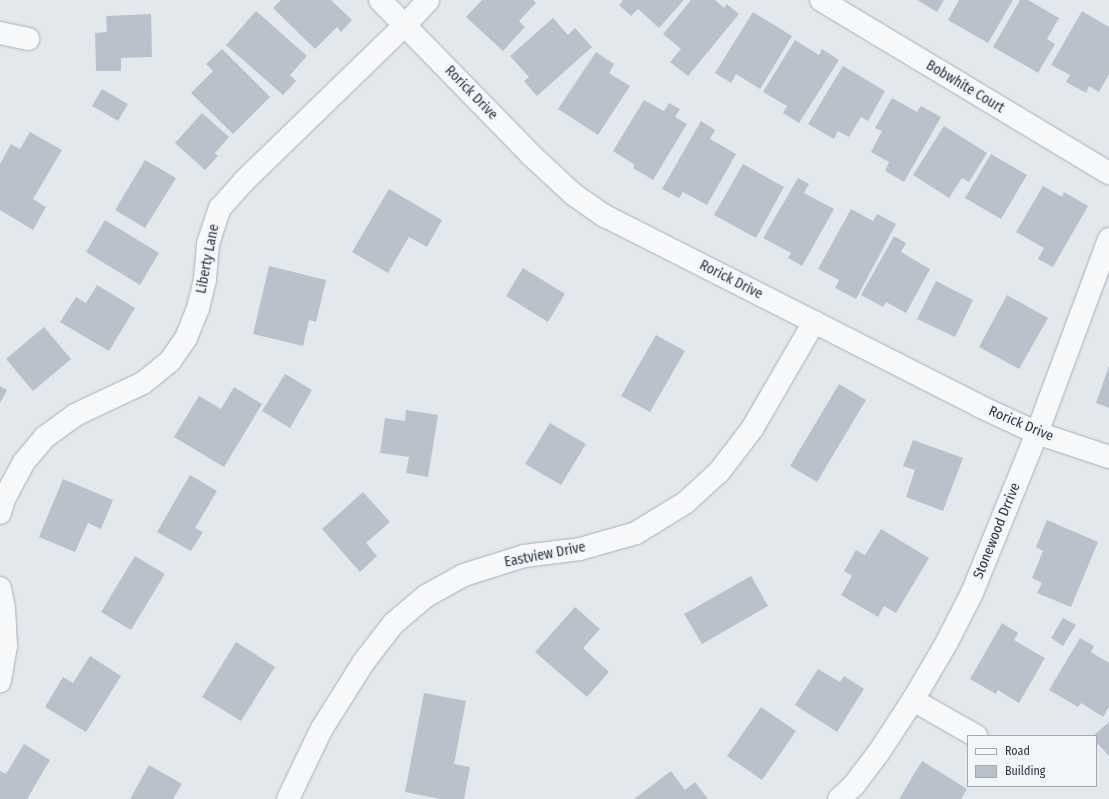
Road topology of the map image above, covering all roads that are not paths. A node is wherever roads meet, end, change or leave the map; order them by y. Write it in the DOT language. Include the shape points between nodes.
graph roads {
  1 [pos="380,0"];
  2 [pos="428,0"];
  3 [pos="821,0"];
  4 [pos="405,25"];
  5 [pos="0,33"];
  6 [pos="28,40"];
  7 [pos="1109,173"];
  8 [pos="1109,239"];
  9 [pos="814,322"];
  10 [pos="1037,433"];
  11 [pos="1109,457"];
  12 [pos="0,513"];
  13 [pos="0,588"];
  14 [pos="0,681"];
  15 [pos="913,700"];
  16 [pos="974,735"];
  17 [pos="288,799"];
  18 [pos="839,799"];
  1 -- 4 [label="street, Rorick Drive"];
  2 -- 4 [label="street, Liberty Lane"];
  3 -- 7 [label="street, Bobwhite Court"];
  4 -- 9 [label="street, Rorick Drive" via="531,155 573,194 604,216"];
  4 -- 12 [label="street, Liberty Lane" via="249,176 220,208 208,244 205,279 198,308 186,338 170,361 143,383 75,415 45,437 24,462 4,499"];
  5 -- 6 [label="street"];
  8 -- 10 [label="street, Stonewood Drrive"];
  9 -- 10 [label="street, Rorick Drive"];
  9 -- 17 [label="street, Eastview Drive" via="752,429 720,472 685,503 636,533 580,549 524,556 464,574 426,596 393,624 363,663 321,730"];
  10 -- 11 [label="street, Rorick Drive"];
  10 -- 15 [label="street, Stonewood Drrive" via="972,593 948,642"];
  13 -- 14 [label="street" via="6,646"];
  15 -- 16 [label="street"];
  15 -- 18 [label="street, Stonewood Drrive" via="879,752 854,785"];
}
